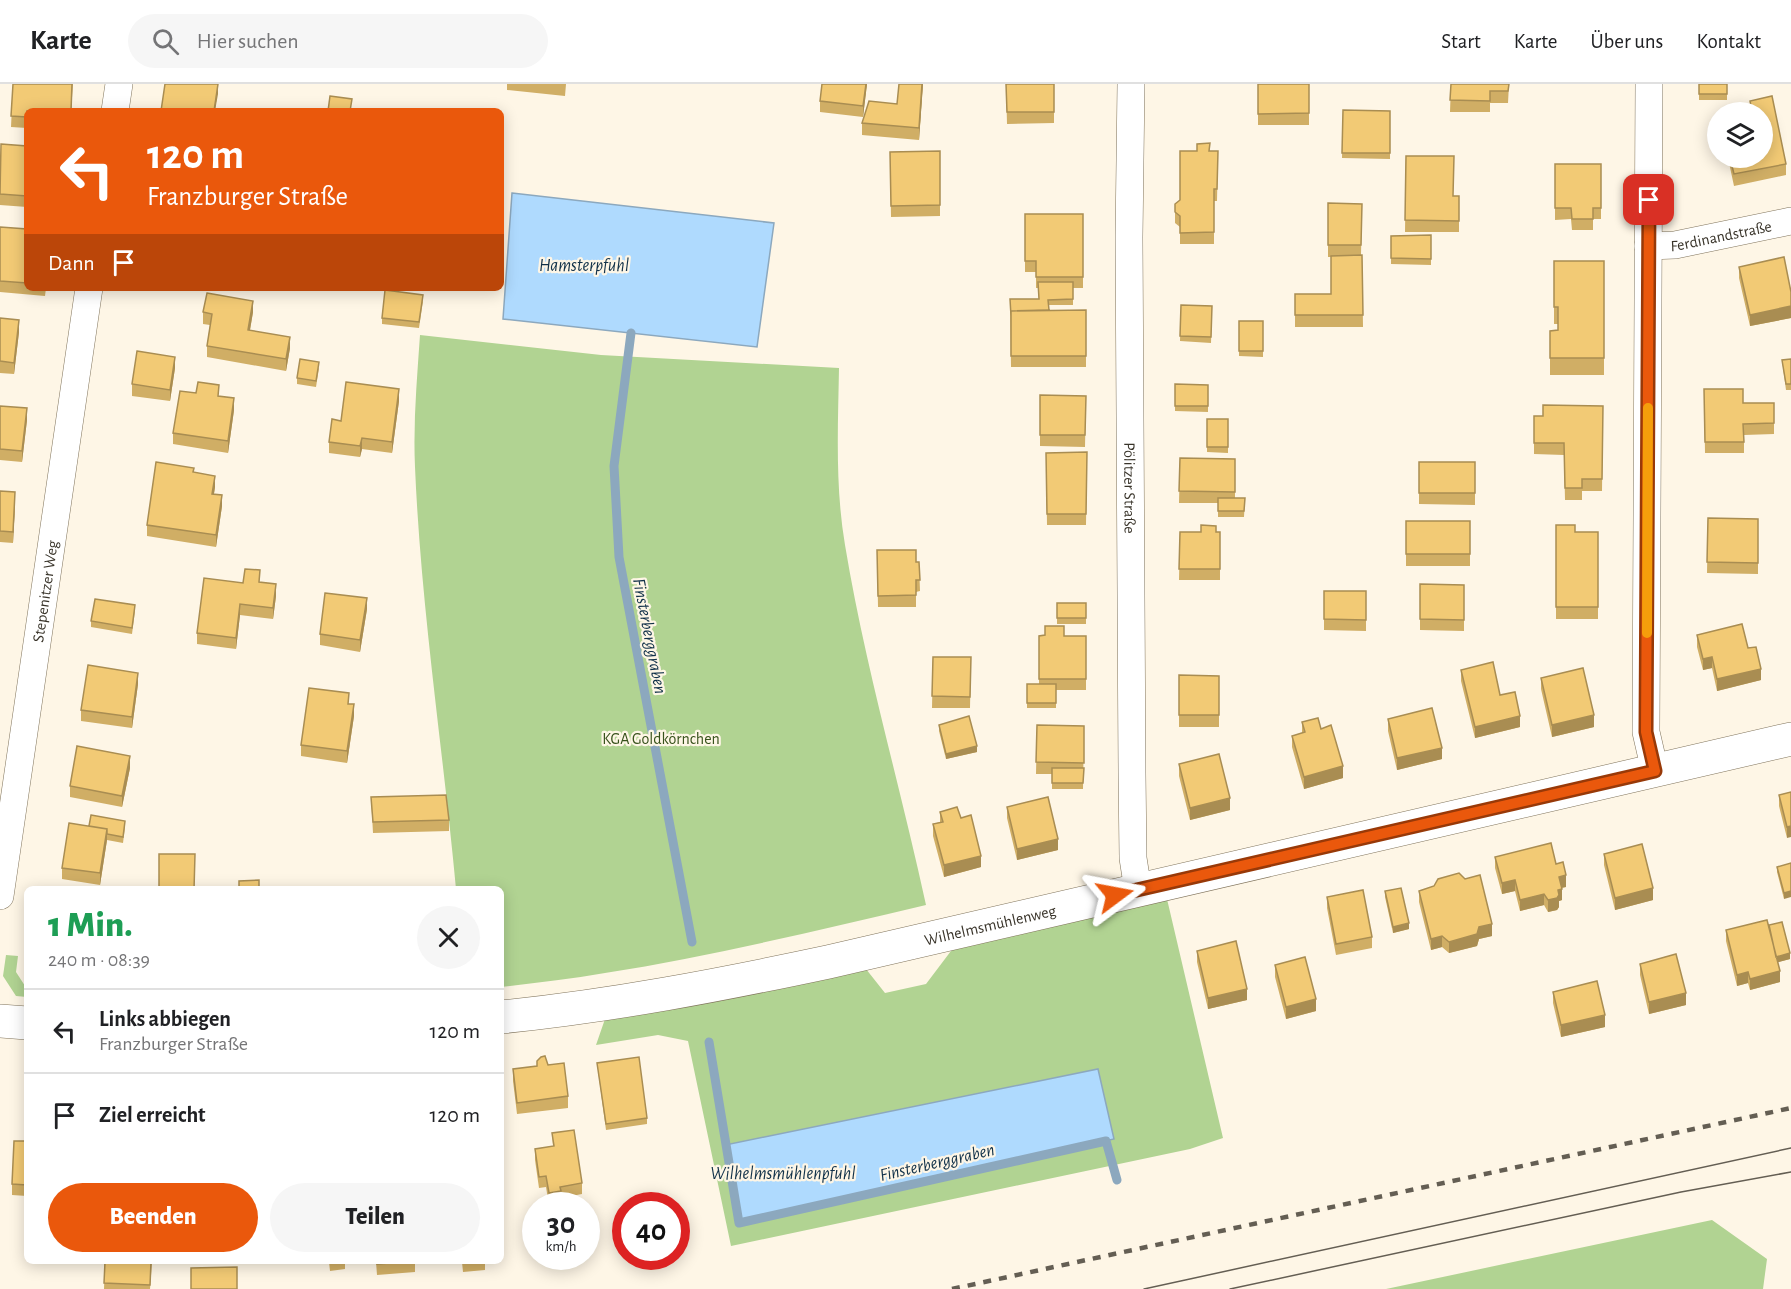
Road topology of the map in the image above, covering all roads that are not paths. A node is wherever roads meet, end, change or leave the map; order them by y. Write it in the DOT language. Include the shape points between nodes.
graph roads {
  1 [pos="118,84"];
  2 [pos="1131,84"];
  3 [pos="1649,84"];
  4 [pos="115,108"];
  5 [pos="1791,221"];
  6 [pos="1648,246"];
  7 [pos="89,291"];
  8 [pos="1791,739"];
  9 [pos="1655,771"];
  10 [pos="1138,890"];
  11 [pos="0,896"];
  12 [pos="504,1017"];
  13 [pos="0,1021"];
  14 [pos="24,1023"];
  1 -- 4 [label="street"];
  2 -- 10 [label="street, Pölitzer Straße" via="1133,858"];
  3 -- 6 [label="street"];
  5 -- 6 [label="street, Ferdinandstraße" via="1675,245"];
  6 -- 9 [label="street" via="1646,732"];
  7 -- 11 [label="street, Stepenitzer Weg"];
  8 -- 9 [label="street, Wilhelmsmühlenweg"];
  9 -- 10 [label="street, Wilhelmsmühlenweg"];
  10 -- 12 [label="street, Wilhelmsmühlenweg" via="747,979"];
  13 -- 14 [label="street"];
}
